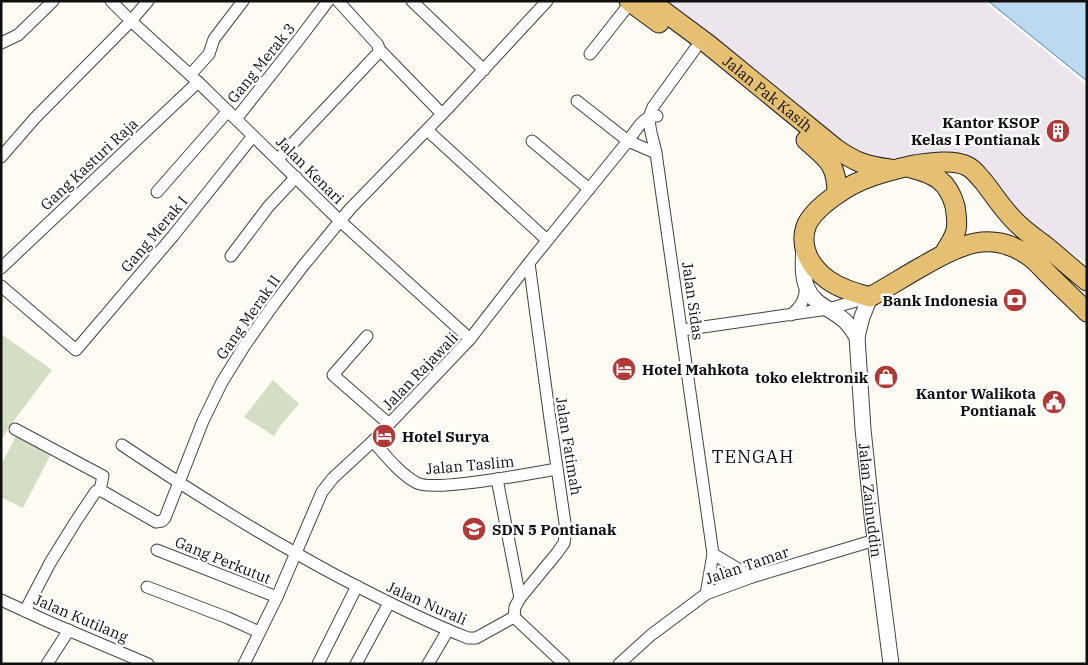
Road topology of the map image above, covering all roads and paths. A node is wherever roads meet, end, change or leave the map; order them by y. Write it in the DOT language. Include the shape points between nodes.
graph roads {
  1 [pos="53,1"];
  2 [pos="111,1"];
  3 [pos="148,1"];
  4 [pos="243,1"];
  5 [pos="328,1"];
  6 [pos="338,1"];
  7 [pos="412,1"];
  8 [pos="547,1"];
  9 [pos="650,1"];
  10 [pos="630,2"];
  11 [pos="131,21"];
  12 [pos="1,43"];
  13 [pos="379,48"];
  14 [pos="698,52"];
  15 [pos="590,54"];
  16 [pos="484,70"];
  17 [pos="194,78"];
  18 [pos="577,101"];
  19 [pos="442,114"];
  20 [pos="232,115"];
  21 [pos="653,116"];
  22 [pos="427,130"];
  23 [pos="253,136"];
  24 [pos="532,140"];
  25 [pos="628,140"];
  26 [pos="655,147"];
  27 [pos="1,157"];
  28 [pos="278,160"];
  29 [pos="900,168"];
  30 [pos="296,177"];
  31 [pos="589,190"];
  32 [pos="157,192"];
  33 [pos="837,194"];
  34 [pos="339,220"];
  35 [pos="547,240"];
  36 [pos="804,248"];
  37 [pos="944,254"];
  38 [pos="231,256"];
  39 [pos="529,263"];
  40 [pos="1,268"];
  41 [pos="1087,281"];
  42 [pos="1,286"];
  43 [pos="806,287"];
  44 [pos="870,297"];
  45 [pos="828,309"];
  46 [pos="1087,312"];
  47 [pos="792,315"];
  48 [pos="682,330"];
  49 [pos="367,336"];
  50 [pos="857,337"];
  51 [pos="470,339"];
  52 [pos="389,424"];
  53 [pos="15,429"];
  54 [pos="373,442"];
  55 [pos="122,445"];
  56 [pos="557,469"];
  57 [pos="497,479"];
  58 [pos="179,483"];
  59 [pos="100,490"];
  60 [pos="875,540"];
  61 [pos="158,550"];
  62 [pos="295,553"];
  63 [pos="713,554"];
  64 [pos="752,577"];
  65 [pos="357,586"];
  66 [pos="147,587"];
  67 [pos="706,594"];
  68 [pos="277,598"];
  69 [pos="520,598"];
  70 [pos="1,600"];
  71 [pos="389,603"];
  72 [pos="25,611"];
  73 [pos="514,617"];
  74 [pos="69,630"];
  75 [pos="448,630"];
  76 [pos="259,632"];
  77 [pos="46,664"];
  78 [pos="148,664"];
  79 [pos="244,664"];
  80 [pos="318,664"];
  81 [pos="356,664"];
  82 [pos="428,664"];
  83 [pos="564,664"];
  84 [pos="619,664"];
  85 [pos="891,664"];
  1 -- 12 [label="street" via="18,35"];
  2 -- 11 [label="street, Jalan Kenari"];
  3 -- 11 [label="street"];
  4 -- 17 [label="street, Gang Kasturi Raja" via="214,39"];
  5 -- 20 [label="street, Gang Merak 3"];
  6 -- 13 [label="street"];
  7 -- 16 [label="street"];
  8 -- 16 [label="street, Gang Merak II"];
  9 -- 29 [label="highway, Jalan Pak Kasih" via="840,152 864,165"];
  10 -- 14 [label="highway, Jalan Pak Kasih"];
  10 -- 15 [label="street"];
  11 -- 17 [label="street, Jalan Kenari"];
  11 -- 27 [label="street"];
  13 -- 19 [label="street"];
  13 -- 28 [label="street" via="378,53"];
  14 -- 21 [label="street, Jalan Rajawali"];
  14 -- 33 [label="highway, Jalan Pak Kasih" via="830,162 835,172"];
  16 -- 19 [label="street, Gang Merak II"];
  17 -- 20 [label="street, Jalan Kenari"];
  17 -- 40 [label="street, Gang Kasturi Raja"];
  18 -- 25 [label="street"];
  19 -- 22 [label="street, Gang Merak II"];
  20 -- 23 [label="street, Jalan Kenari"];
  20 -- 32 [label="street, Gang Merak 3"];
  21 -- 25 [label="street, Jalan Rajawali" via="643,121"];
  21 -- 26 [label="street, Jalan Sidas"];
  22 -- 34 [label="street, Gang Merak II"];
  22 -- 35 [label="street"];
  23 -- 28 [label="street, Jalan Kenari"];
  23 -- 42 [label="street, Gang Merak I" via="76,350"];
  24 -- 31 [label="street"];
  25 -- 26 [label="street"];
  25 -- 31 [label="street, Jalan Rajawali"];
  26 -- 48 [label="street, Jalan Sidas"];
  28 -- 30 [label="street, Jalan Kenari"];
  29 -- 33 [label="highway" via="868,177"];
  29 -- 37 [label="highway" via="922,170 937,177 948,188 957,220 953,239"];
  29 -- 41 [label="highway" via="942,162 966,165 1019,226"];
  30 -- 34 [label="street, Jalan Kenari"];
  30 -- 38 [label="street"];
  31 -- 35 [label="street, Jalan Rajawali"];
  33 -- 36 [label="highway" via="807,225"];
  34 -- 51 [label="street, Jalan Kenari"];
  34 -- 58 [label="street, Gang Merak II" via="274,304 226,375 202,421"];
  35 -- 39 [label="street, Jalan Rajawali"];
  36 -- 43 [label="street"];
  36 -- 44 [label="highway" via="810,262 828,280"];
  37 -- 44 [label="highway"];
  37 -- 46 [label="highway" via="963,246 991,241 1013,246 1031,257"];
  39 -- 51 [label="street, Jalan Rajawali"];
  39 -- 56 [label="street, Jalan Fatimah"];
  43 -- 45 [label="street" via="816,301"];
  43 -- 47 [label="street" via="802,304"];
  44 -- 45 [label="street"];
  44 -- 50 [label="street, Jalan Zainuddin"];
  45 -- 47 [label="street"];
  45 -- 50 [label="street" via="844,320"];
  47 -- 48 [label="street"];
  48 -- 63 [label="street, Jalan Sidas"];
  49 -- 52 [label="street" via="333,375"];
  50 -- 60 [label="street, Jalan Zainuddin"];
  51 -- 52 [label="street, Jalan Rajawali"];
  52 -- 54 [label="street, Jalan Rajawali"];
  53 -- 59 [label="street" via="103,476"];
  54 -- 57 [label="street, Jalan Taslim" via="406,475 422,485"];
  54 -- 62 [label="street, Jalan Rajawali" via="328,483"];
  55 -- 58 [label="street, Jalan Nurali"];
  56 -- 57 [label="street, Jalan Taslim"];
  56 -- 69 [label="street, Jalan Fatimah" via="566,524 564,543"];
  57 -- 69 [label="street"];
  58 -- 59 [label="street, Gang Merak II" via="164,518 158,522"];
  58 -- 62 [label="street, Jalan Nurali"];
  59 -- 72 [label="street" via="94,492 71,529"];
  60 -- 64 [label="street, Jalan Tamar"];
  60 -- 85 [label="street, Jalan Zainuddin"];
  61 -- 68 [label="street, Gang Perkutut"];
  62 -- 65 [label="street, Jalan Nurali"];
  62 -- 68 [label="street, Jalan Rajawali"];
  63 -- 64 [label="street"];
  63 -- 67 [label="street, Jalan Sidas"];
  64 -- 67 [label="street, Jalan Tamar"];
  65 -- 71 [label="street, Jalan Nurali"];
  65 -- 80 [label="street"];
  66 -- 76 [label="street"];
  67 -- 84 [label="street, Jalan Tamar" via="651,635"];
  68 -- 76 [label="street, Jalan Rajawali"];
  69 -- 73 [label="street, Jalan Fatimah"];
  70 -- 72 [label="street, Jalan Kutilang"];
  71 -- 75 [label="street, Jalan Nurali"];
  71 -- 81 [label="street"];
  72 -- 74 [label="street, Jalan Kutilang"];
  73 -- 75 [label="street, Jalan Nurali" via="476,638"];
  73 -- 83 [label="street"];
  74 -- 77 [label="street"];
  74 -- 78 [label="street, Jalan Kutilang"];
  75 -- 82 [label="street"];
  76 -- 79 [label="street, Jalan Rajawali"];
}
